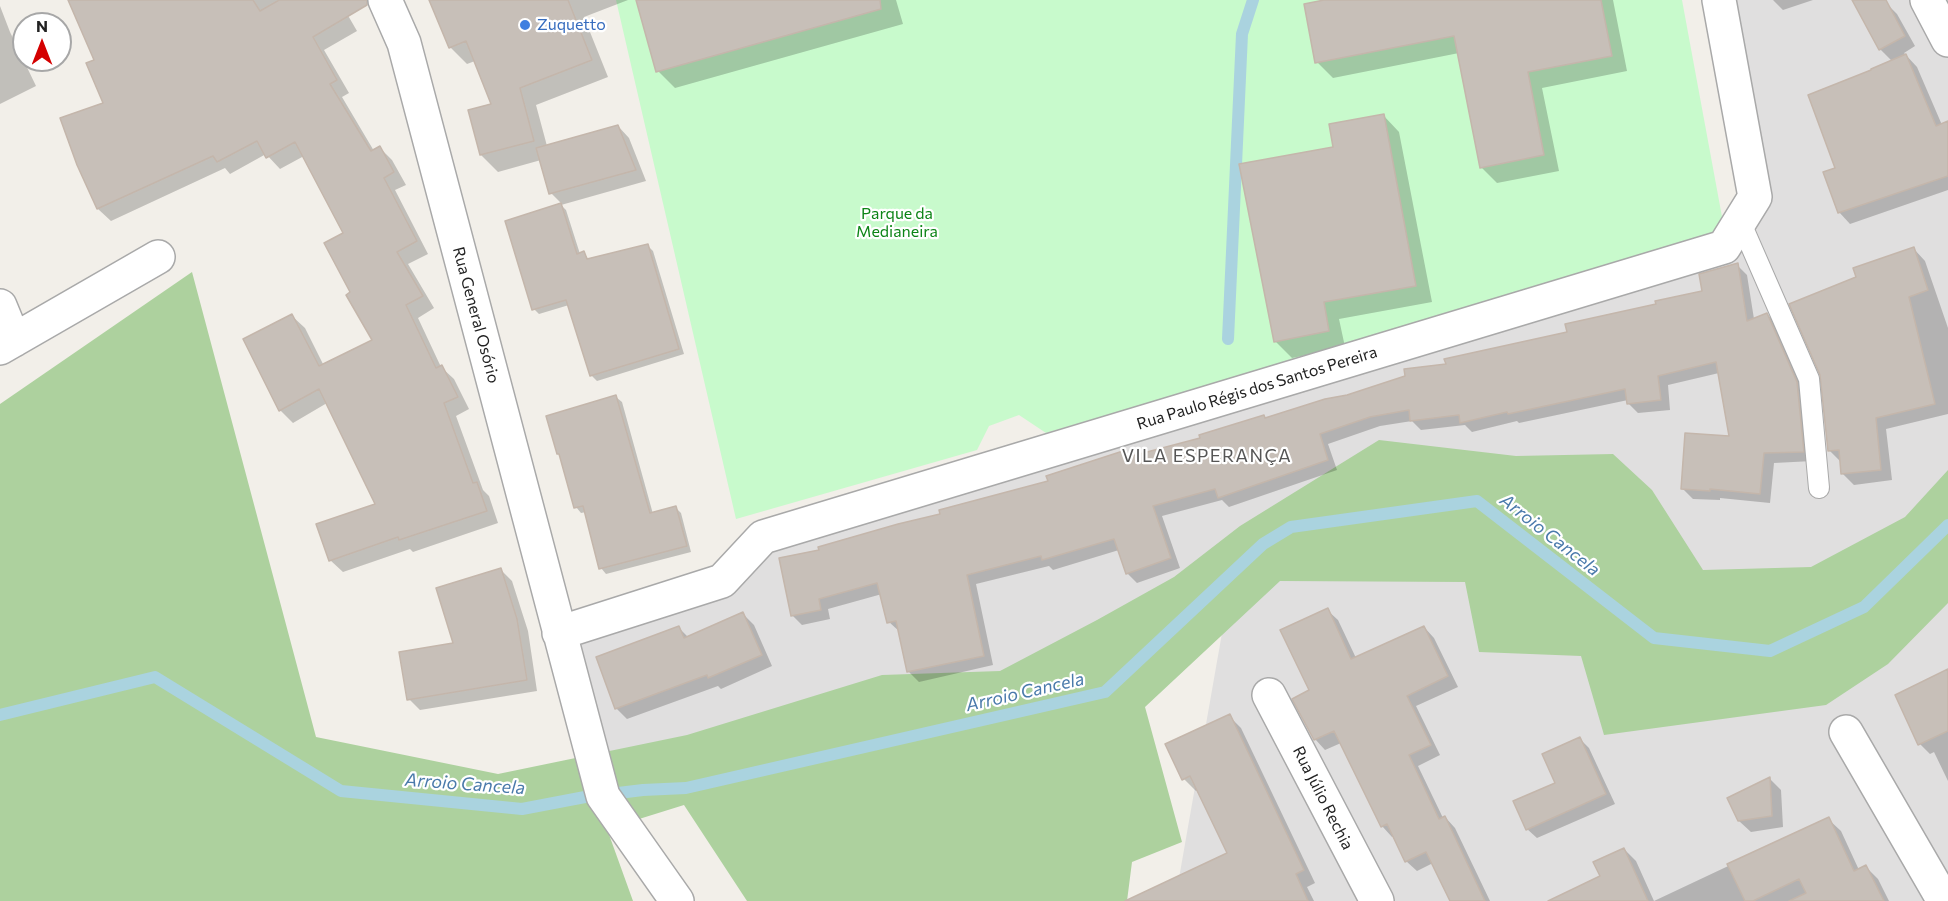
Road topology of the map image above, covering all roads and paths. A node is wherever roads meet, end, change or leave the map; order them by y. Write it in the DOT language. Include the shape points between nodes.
graph roads {
  1 [pos="385,0"];
  2 [pos="1719,0"];
  3 [pos="1927,0"];
  4 [pos="1948,40"];
  5 [pos="1740,221"];
  6 [pos="159,257"];
  7 [pos="0,306"];
  8 [pos="7,344"];
  9 [pos="1819,488"];
  10 [pos="560,633"];
  11 [pos="1269,695"];
  12 [pos="1846,732"];
  13 [pos="677,901"];
  14 [pos="1377,901"];
  15 [pos="1944,901"];
  1 -- 10 [label="street, Rua General Osório" via="404,43"];
  2 -- 5 [label="street, Rua Paulo Régis dos Santos Pereira" via="1755,197"];
  3 -- 4 [label="street"];
  5 -- 9 [label="lane" via="1809,379"];
  5 -- 10 [label="street, Rua Paulo Régis dos Santos Pereira" via="1724,248 763,537 722,581"];
  6 -- 8 [label="street"];
  7 -- 8 [label="street"];
  10 -- 13 [label="street, Rua General Osório" via="603,796"];
  11 -- 14 [label="street, Rua Júlio Rechia"];
  12 -- 15 [label="street"];
}
